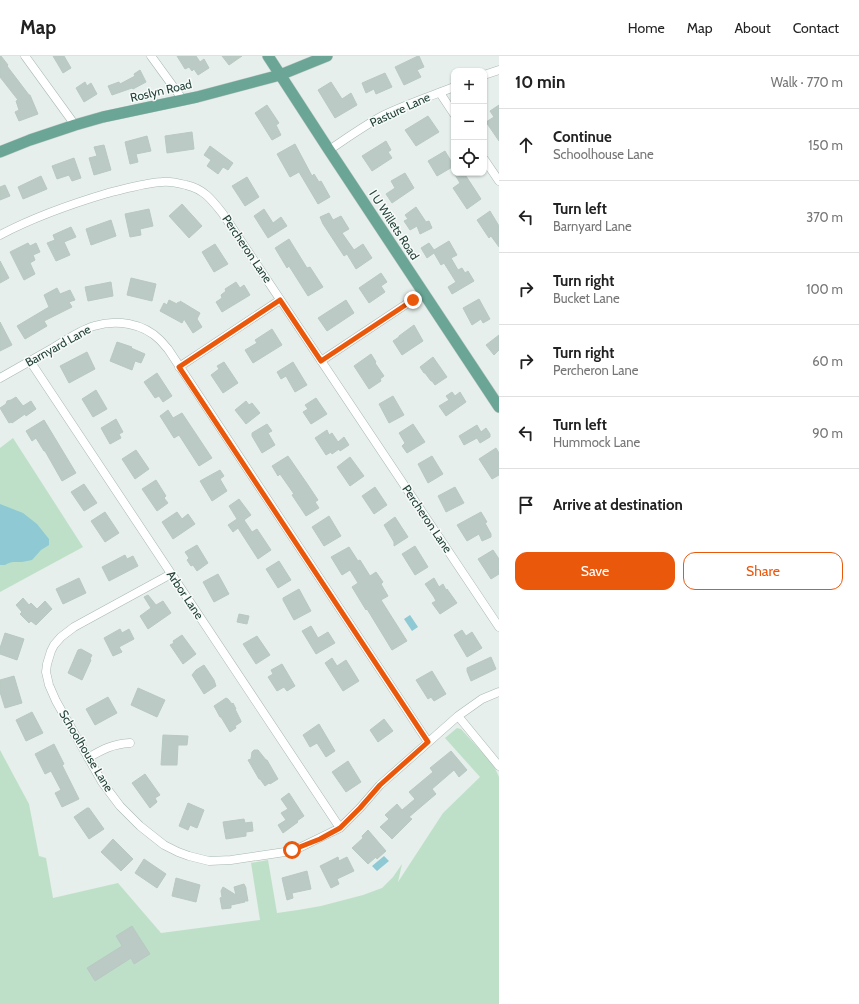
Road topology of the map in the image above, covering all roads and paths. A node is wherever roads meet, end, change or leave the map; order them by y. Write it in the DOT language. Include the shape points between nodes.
graph roads {
  1 [pos="26,56"];
  2 [pos="151,56"];
  3 [pos="268,56"];
  4 [pos="327,56"];
  5 [pos="499,70"];
  6 [pos="280,75"];
  7 [pos="487,75"];
  8 [pos="451,88"];
  9 [pos="440,93"];
  10 [pos="183,100"];
  11 [pos="451,110"];
  12 [pos="75,125"];
  13 [pos="329,150"];
  14 [pos="0,152"];
  15 [pos="487,164"];
  16 [pos="499,182"];
  17 [pos="0,235"];
  18 [pos="423,293"];
  19 [pos="280,300"];
  20 [pos="30,361"];
  21 [pos="321,361"];
  22 [pos="179,367"];
  23 [pos="0,378"];
  24 [pos="499,407"];
  25 [pos="171,574"];
  26 [pos="499,627"];
  27 [pos="499,692"];
  28 [pos="458,716"];
  29 [pos="428,742"];
  30 [pos="130,743"];
  31 [pos="88,758"];
  32 [pos="499,766"];
  33 [pos="340,828"];
  1 -- 12 [label="street"];
  2 -- 10 [label="street"];
  3 -- 6 [label="main road, I U Willets Road"];
  4 -- 6 [label="main road, Roslyn Road"];
  5 -- 7 [label="street"];
  6 -- 10 [label="main road, Roslyn Road"];
  6 -- 13 [label="main road, I U Willets Road"];
  8 -- 9 [label="street, Pasture Lane"];
  9 -- 11 [label="street"];
  9 -- 13 [label="street, Pasture Lane" via="384,116"];
  10 -- 12 [label="main road, Roslyn Road"];
  12 -- 14 [label="main road, Roslyn Road"];
  13 -- 18 [label="main road, I U Willets Road"];
  15 -- 16 [label="street"];
  17 -- 19 [label="street, Percheron Lane" via="52,211 126,188 162,182 186,185 210,197"];
  18 -- 21 [label="street"];
  18 -- 24 [label="main road, I U Willets Road"];
  19 -- 21 [label="street, Percheron Lane"];
  19 -- 22 [label="street"];
  20 -- 22 [label="street, Barnyard Lane" via="93,326 125,323 154,335 168,349"];
  20 -- 23 [label="street, Barnyard Lane"];
  20 -- 25 [label="street, Arbor Lane"];
  21 -- 26 [label="street, Percheron Lane"];
  22 -- 29 [label="street, Barnyard Lane"];
  25 -- 31 [label="street, Schoolhouse Lane" via="74,627 61,637 51,651 46,672 49,685"];
  25 -- 33 [label="street, Arbor Lane"];
  27 -- 28 [label="street, Schoolhouse Lane" via="482,699"];
  28 -- 29 [label="street, Schoolhouse Lane"];
  28 -- 32 [label="street"];
  29 -- 33 [label="street, Schoolhouse Lane" via="380,785"];
  30 -- 31 [label="street" via="110,746"];
  31 -- 33 [label="street, Schoolhouse Lane" via="120,806 140,826 164,845 189,856 220,861 271,854 299,848"];
}
